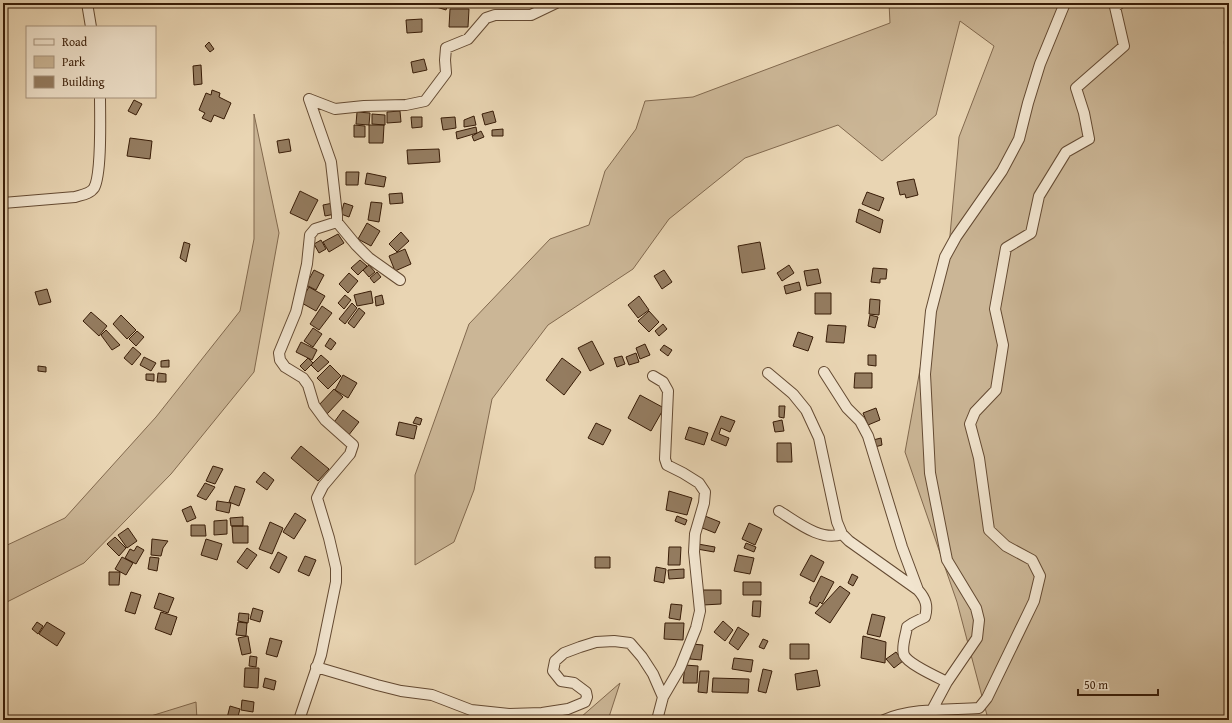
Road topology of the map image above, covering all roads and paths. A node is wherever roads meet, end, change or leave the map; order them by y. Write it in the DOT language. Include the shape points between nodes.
graph roads {
  1 [pos="87,3"];
  2 [pos="556,3"];
  3 [pos="1065,3"];
  4 [pos="1120,3"];
  5 [pos="91,26"];
  6 [pos="100,98"];
  7 [pos="3,203"];
  8 [pos="337,222"];
  9 [pos="400,280"];
  10 [pos="824,372"];
  11 [pos="768,373"];
  12 [pos="653,376"];
  13 [pos="779,511"];
  14 [pos="842,534"];
  15 [pos="918,590"];
  16 [pos="316,667"];
  17 [pos="947,682"];
  18 [pos="663,697"];
  19 [pos="932,710"];
  20 [pos="299,720"];
  21 [pos="658,720"];
  22 [pos="884,720"];
  1 -- 5 [label="street"];
  2 -- 8 [label="street" via="531,15 495,15 486,18 468,39 446,48 446,73 425,101 406,105 335,109 309,99 332,162"];
  3 -- 17 [label="street" via="1040,64 1019,139 1002,171 945,257 931,311 925,374 930,473 946,560 976,608 979,620 976,638"];
  4 -- 19 [label="street" via="1115,7 1124,46 1076,88 1089,139 1066,152 1040,196 1031,233 1006,248 995,309 1003,345 996,390 975,412 970,424 979,458 989,530 1006,546 1032,560 1040,576 1034,601 987,698 979,708"];
  6 -- 7 [label="street" via="98,175 93,189 84,195 74,197"];
  8 -- 9 [label="street" via="369,258"];
  8 -- 16 [label="street" via="315,229 310,235 307,264 296,312 279,352 280,360 285,367 303,378 308,385 314,405 325,420 353,445 350,454 323,486 317,498 336,568 336,582 321,655"];
  10 -- 15 [label="street" via="868,436"];
  11 -- 14 [label="street" via="793,394 806,410 819,438 837,522"];
  12 -- 18 [label="street" via="663,382 668,391 665,459 667,465 699,483 705,492 695,534 694,552 700,611 680,668"];
  13 -- 14 [label="street" via="811,531 835,537"];
  14 -- 15 [label="street"];
  15 -- 17 [label="street" via="925,599 926,617 908,627 903,647 904,655 909,661"];
  16 -- 18 [label="street" via="401,691 432,695 471,710 509,714 542,713 568,709 585,702 587,697 586,692 574,684 561,681 553,671 555,661 564,653 596,642 630,643 653,674"];
  16 -- 20 [label="street"];
  17 -- 19 [label="street"];
  18 -- 21 [label="street"];
  19 -- 22 [label="street" via="898,714"];
}
